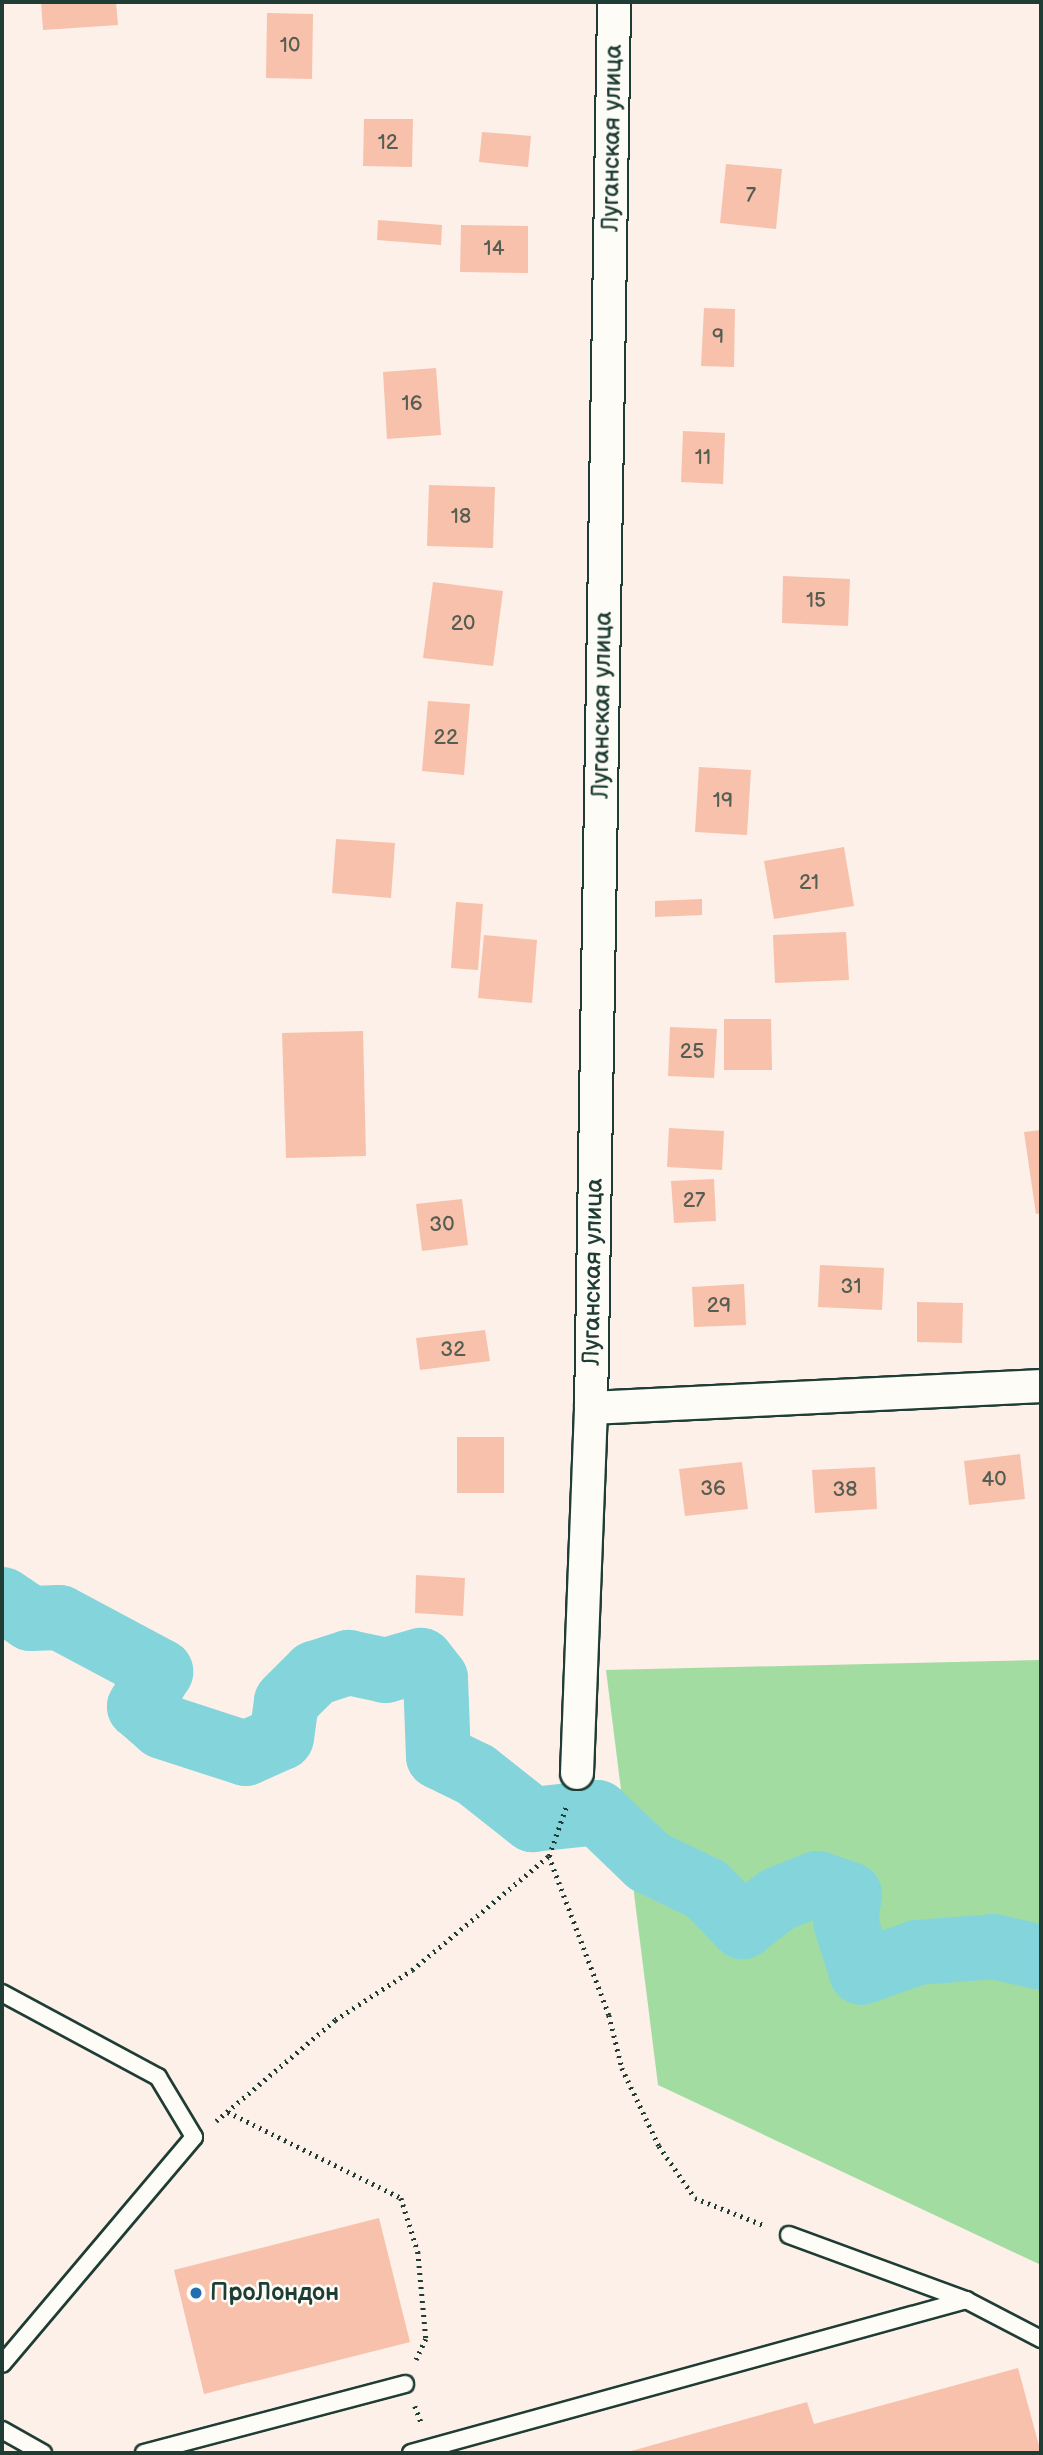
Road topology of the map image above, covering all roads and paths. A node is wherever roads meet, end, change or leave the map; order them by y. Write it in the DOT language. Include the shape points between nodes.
graph roads {
  1 [pos="614,2"];
  2 [pos="1041,1386"];
  3 [pos="591,1409"];
  4 [pos="577,1773"];
  5 [pos="549,1856"];
  6 [pos="2,1993"];
  7 [pos="228,2112"];
  8 [pos="194,2137"];
  9 [pos="789,2235"];
  10 [pos="966,2300"];
  11 [pos="1041,2339"];
  12 [pos="2,2364"];
  13 [pos="405,2384"];
  14 [pos="2,2430"];
  15 [pos="432,2447"];
  16 [pos="43,2453"];
  17 [pos="144,2453"];
  18 [pos="411,2453"];
  1 -- 3 [label="street, Луганская улица"];
  2 -- 3 [label="street"];
  3 -- 4 [label="street, Луганская улица"];
  4 -- 5 [label="path"];
  5 -- 7 [label="path" via="412,1970 335,2020"];
  5 -- 9 [label="path" via="609,2015 622,2068 659,2146 695,2198"];
  6 -- 8 [label="lane" via="158,2077"];
  7 -- 8 [label="path"];
  7 -- 13 [label="path" via="401,2198 418,2252 426,2339"];
  8 -- 12 [label="lane"];
  9 -- 10 [label="lane"];
  10 -- 11 [label="lane"];
  10 -- 15 [label="lane"];
  13 -- 15 [label="path"];
  13 -- 17 [label="lane"];
  14 -- 16 [label="lane"];
  15 -- 18 [label="lane"];
}
